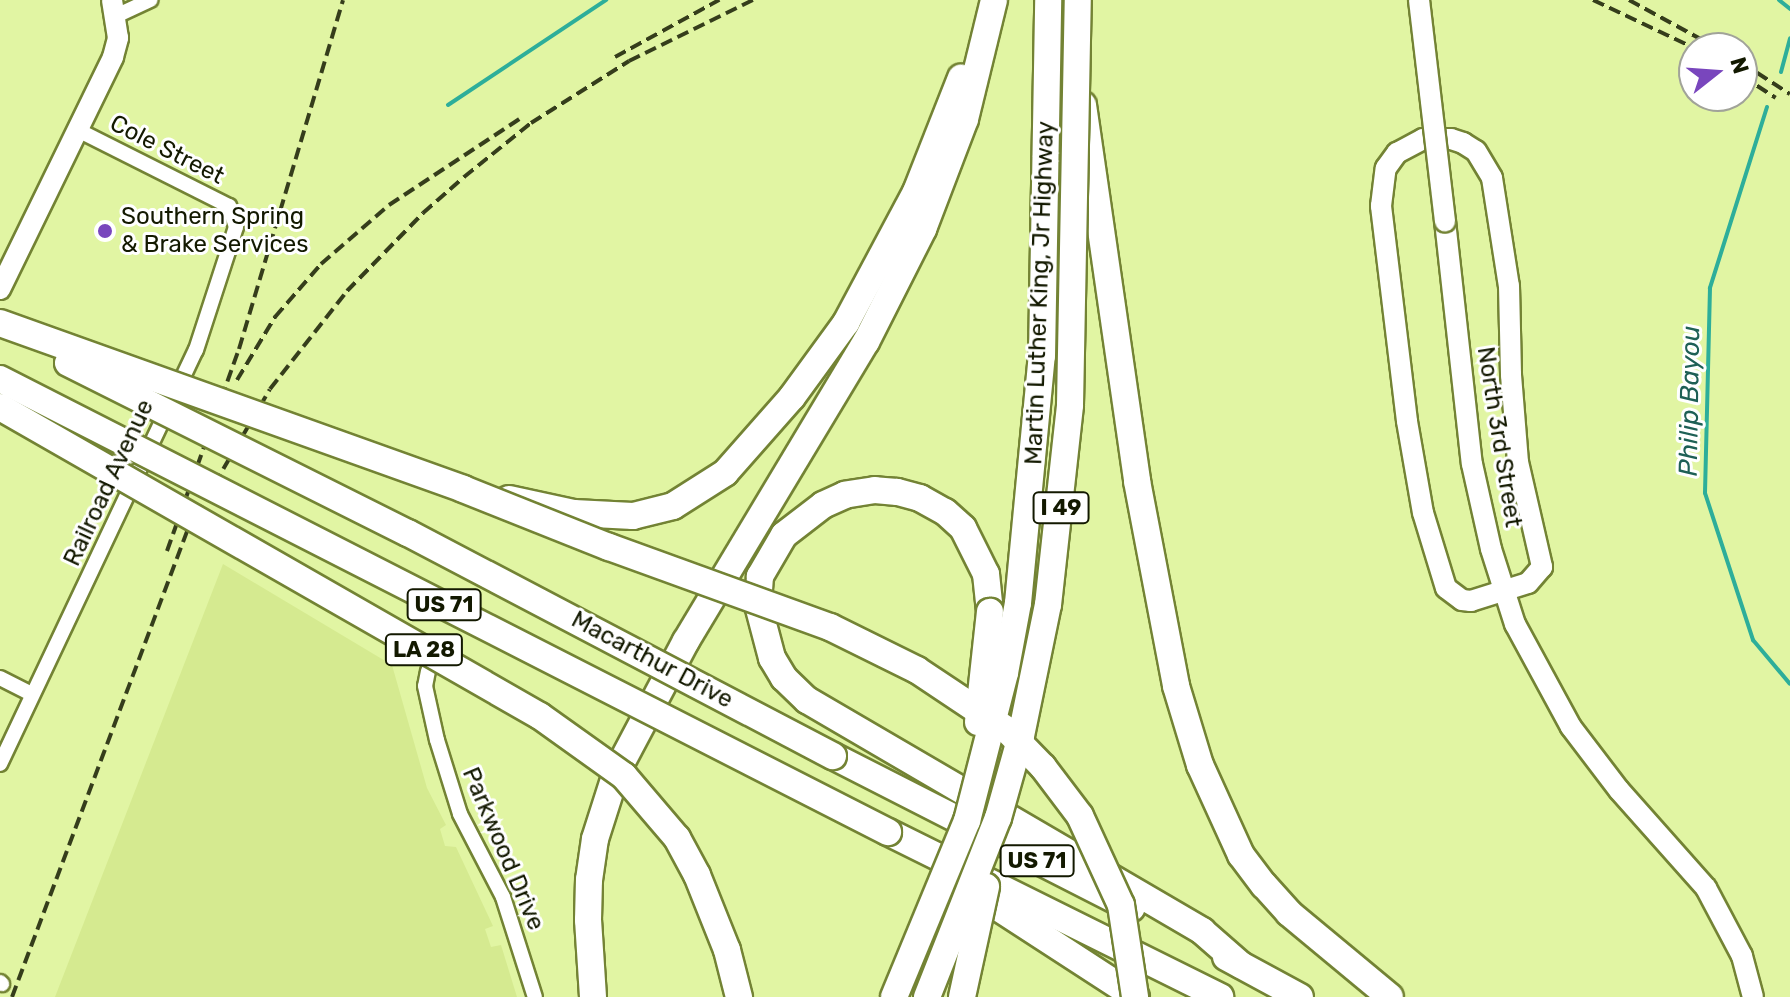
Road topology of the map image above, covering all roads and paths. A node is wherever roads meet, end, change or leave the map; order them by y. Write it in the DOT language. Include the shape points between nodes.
graph roads {
  1 [pos="151,0"];
  2 [pos="992,0"];
  3 [pos="1048,0"];
  4 [pos="1078,0"];
  5 [pos="1419,0"];
  6 [pos="114,8"];
  7 [pos="1077,59"];
  8 [pos="78,130"];
  9 [pos="233,214"];
  10 [pos="0,289"];
  11 [pos="0,323"];
  12 [pos="0,330"];
  13 [pos="0,379"];
  14 [pos="0,407"];
  15 [pos="463,489"];
  16 [pos="1504,591"];
  17 [pos="428,671"];
  18 [pos="0,678"];
  19 [pos="32,694"];
  20 [pos="0,764"];
  21 [pos="998,818"];
  22 [pos="967,821"];
  23 [pos="890,832"];
  24 [pos="1241,965"];
  25 [pos="535,997"];
  26 [pos="593,997"];
  27 [pos="739,997"];
  28 [pos="894,997"];
  29 [pos="927,997"];
  30 [pos="962,997"];
  31 [pos="1136,997"];
  32 [pos="1220,997"];
  33 [pos="1300,997"];
  34 [pos="1390,997"];
  35 [pos="1753,997"];
  1 -- 6 [label="street"];
  2 -- 15 [label="highway, bridge" via="926,168 879,265 816,364 725,473 673,506 621,516 574,513"];
  2 -- 26 [label="highway" via="965,119 923,229 866,342 686,641 606,799 589,880"];
  3 -- 22 [label="highway, Martin Luther King, Jr Highway / I 49, bridge" via="1038,431 1018,603"];
  4 -- 7 [label="highway, Martin Luther King, Jr Highway / I 49, bridge"];
  5 -- 16 [label="street, North 3rd Street, bridge" via="1472,464"];
  6 -- 8 [label="street" via="118,38 113,57"];
  7 -- 21 [label="highway, Martin Luther King, Jr Highway / I 49, bridge" via="1064,475 1041,645"];
  7 -- 34 [label="highway, bridge" via="1137,481 1176,686 1219,812 1241,855 1289,913"];
  8 -- 9 [label="street, Cole Street" via="229,206"];
  8 -- 10 [label="street"];
  9 -- 19 [label="street, Railroad Avenue" via="236,227 196,350"];
  11 -- 15 [label="highway, bridge"];
  12 -- 24 [label="highway, Macarthur Drive / US 71, bridge" via="408,533"];
  13 -- 23 [label="highway, Macarthur Drive / US 71, bridge"];
  14 -- 27 [label="highway, LA 28, bridge" via="540,716 614,768 677,838 714,915"];
  15 -- 31 [label="highway, bridge" via="830,627 917,670 1007,730 1080,816 1104,862 1128,934"];
  16 -- 16 [label="street" via="1528,583 1542,567 1518,462 1509,286 1497,197 1476,151 1451,139 1423,139 1397,153 1386,168 1381,195 1414,469 1446,588 1462,600"];
  16 -- 35 [label="street, North 3rd Street" via="1530,656 1571,727 1706,888 1735,939"];
  17 -- 25 [label="street, Parkwood Drive" via="425,686 437,740 460,814 503,897"];
  18 -- 19 [label="street"];
  19 -- 20 [label="street, Railroad Avenue"];
  21 -- 29 [label="highway, Martin Luther King, Jr Highway / I 49, bridge"];
  21 -- 30 [label="highway, bridge"];
  22 -- 24 [label="highway, bridge" via="990,612 986,574 963,528 920,498 897,492 860,493 823,505 784,535 760,576 758,605 772,658 784,678 807,700 1202,931"];
  22 -- 28 [label="highway, Martin Luther King, Jr Highway / I 49, bridge"];
  23 -- 31 [label="highway" via="918,857"];
  23 -- 32 [label="highway, Macarthur Drive / US 71"];
  24 -- 33 [label="highway, Macarthur Drive / US 71"];
}
